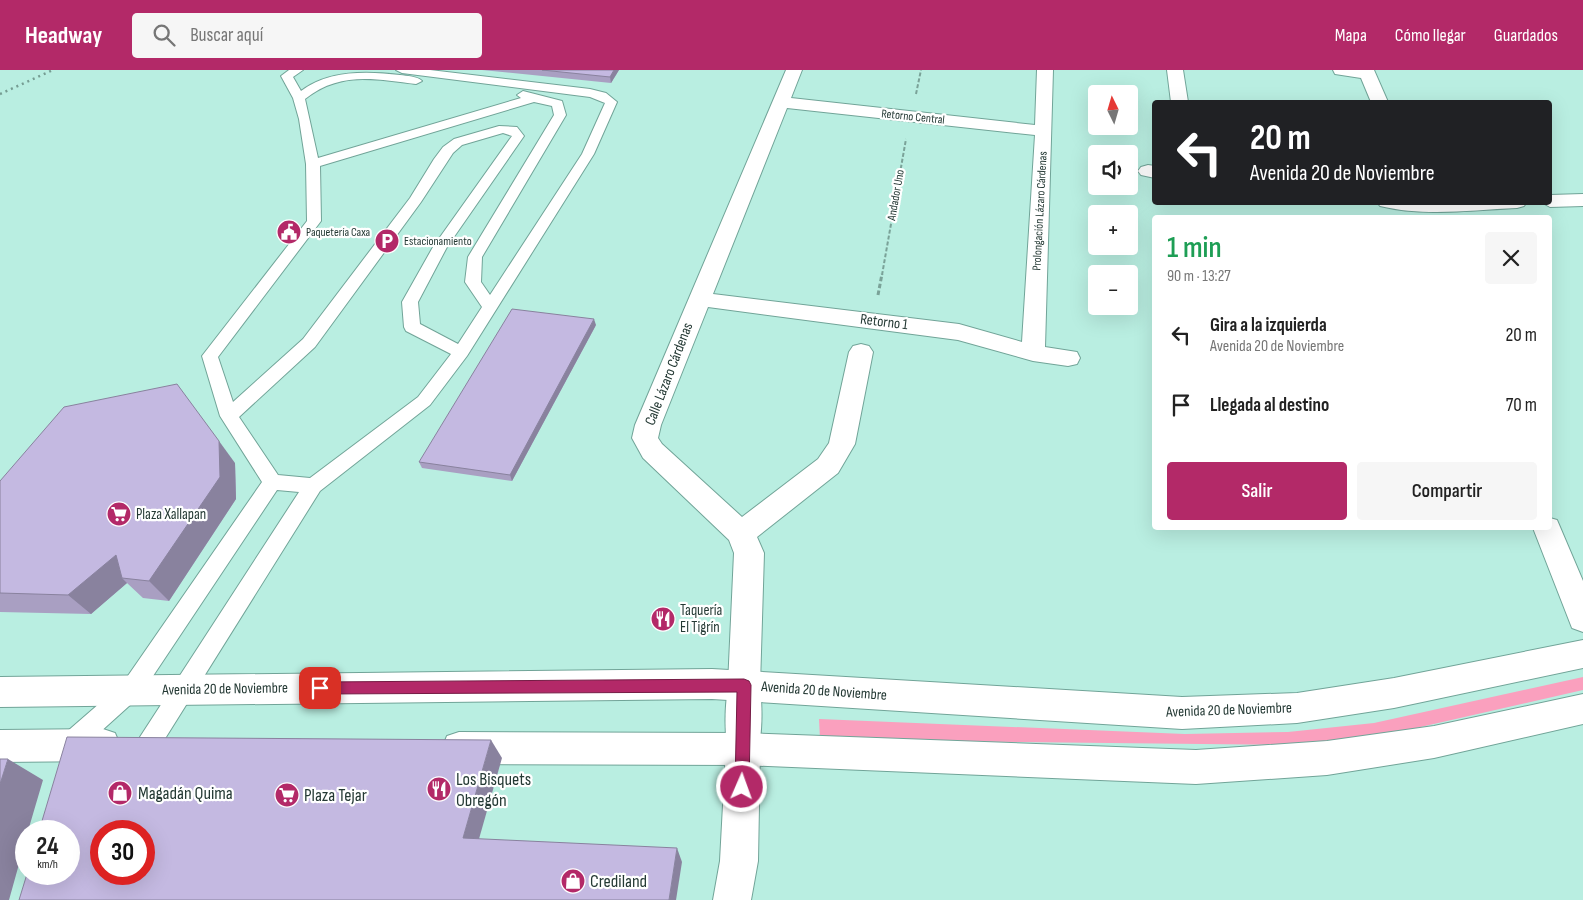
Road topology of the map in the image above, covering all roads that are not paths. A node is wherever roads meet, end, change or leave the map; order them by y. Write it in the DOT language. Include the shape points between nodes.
graph roads {
  1 [pos="297,70"];
  2 [pos="402,70"];
  3 [pos="794,70"];
  4 [pos="1045,70"];
  5 [pos="1175,70"];
  6 [pos="1342,70"];
  7 [pos="1367,72"];
  8 [pos="537,97"];
  9 [pos="299,98"];
  10 [pos="1180,100"];
  11 [pos="1378,100"];
  12 [pos="781,102"];
  13 [pos="1044,131"];
  14 [pos="312,164"];
  15 [pos="1583,200"];
  16 [pos="1552,201"];
  17 [pos="1402,205"];
  18 [pos="1475,205"];
  19 [pos="1421,209"];
  20 [pos="698,299"];
  21 [pos="489,306"];
  22 [pos="460,352"];
  23 [pos="861,352"];
  24 [pos="1033,353"];
  25 [pos="1068,358"];
  26 [pos="229,416"];
  27 [pos="272,482"];
  28 [pos="313,486"];
  29 [pos="1548,530"];
  30 [pos="742,533"];
  31 [pos="1583,619"];
  32 [pos="1583,654"];
  33 [pos="744,685"];
  34 [pos="184,689"];
  35 [pos="131,690"];
  36 [pos="0,692"];
  37 [pos="1583,709"];
  38 [pos="0,746"];
  39 [pos="148,746"];
  40 [pos="188,746"];
  41 [pos="431,748"];
  42 [pos="743,749"];
  43 [pos="67,759"];
  44 [pos="732,900"];
  1 -- 9 [label="lane" via="287,76"];
  2 -- 21 [label="lane" via="590,93 611,102 588,154"];
  3 -- 12 [label="street, Calle Lázaro Cárdenas"];
  4 -- 13 [label="street, Prolongación Lázaro Cárdenas"];
  5 -- 10 [label="street"];
  6 -- 7 [label="street"];
  7 -- 11 [label="street"];
  8 -- 9 [label="lane" via="369,75 344,75 318,84"];
  8 -- 14 [label="lane"];
  8 -- 21 [label="lane" via="558,104 560,115 475,258 473,282"];
  9 -- 14 [label="lane"];
  12 -- 13 [label="street, Retorno Central"];
  12 -- 20 [label="street, Calle Lázaro Cárdenas"];
  13 -- 24 [label="street, Prolongación Lázaro Cárdenas"];
  14 -- 26 [label="lane" via="314,221 210,356"];
  15 -- 16 [label="street"];
  17 -- 19 [label="street"];
  18 -- 19 [label="street"];
  20 -- 24 [label="street, Retorno 1" via="959,332"];
  20 -- 30 [label="street, Calle Lázaro Cárdenas" via="645,438 652,451"];
  21 -- 22 [label="lane"];
  22 -- 26 [label="lane" via="412,327 410,302 440,247 518,136 513,130 503,129 458,142 448,150 416,199 309,343"];
  22 -- 28 [label="lane" via="424,402"];
  23 -- 30 [label="street" via="842,444 828,466"];
  24 -- 25 [label="street, Retorno 1"];
  26 -- 27 [label="lane"];
  27 -- 28 [label="lane"];
  27 -- 35 [label="lane"];
  28 -- 34 [label="lane"];
  29 -- 31 [label="street"];
  30 -- 33 [label="street" via="749,554"];
  32 -- 33 [label="street, Avenida 20 de Noviembre" via="1394,693 1297,708 1182,714"];
  33 -- 34 [label="street, Avenida 20 de Noviembre"];
  33 -- 42 [label="street"];
  34 -- 35 [label="street, Avenida 20 de Noviembre"];
  34 -- 39 [label="lane"];
  35 -- 36 [label="street, Avenida 20 de Noviembre"];
  35 -- 43 [label="lane"];
  37 -- 42 [label="street" via="1434,742 1327,758 1196,767"];
  38 -- 43 [label="street"];
  39 -- 40 [label="street"];
  39 -- 43 [label="street"];
  41 -- 42 [label="street"];
  42 -- 44 [label="street" via="739,861"];
}
